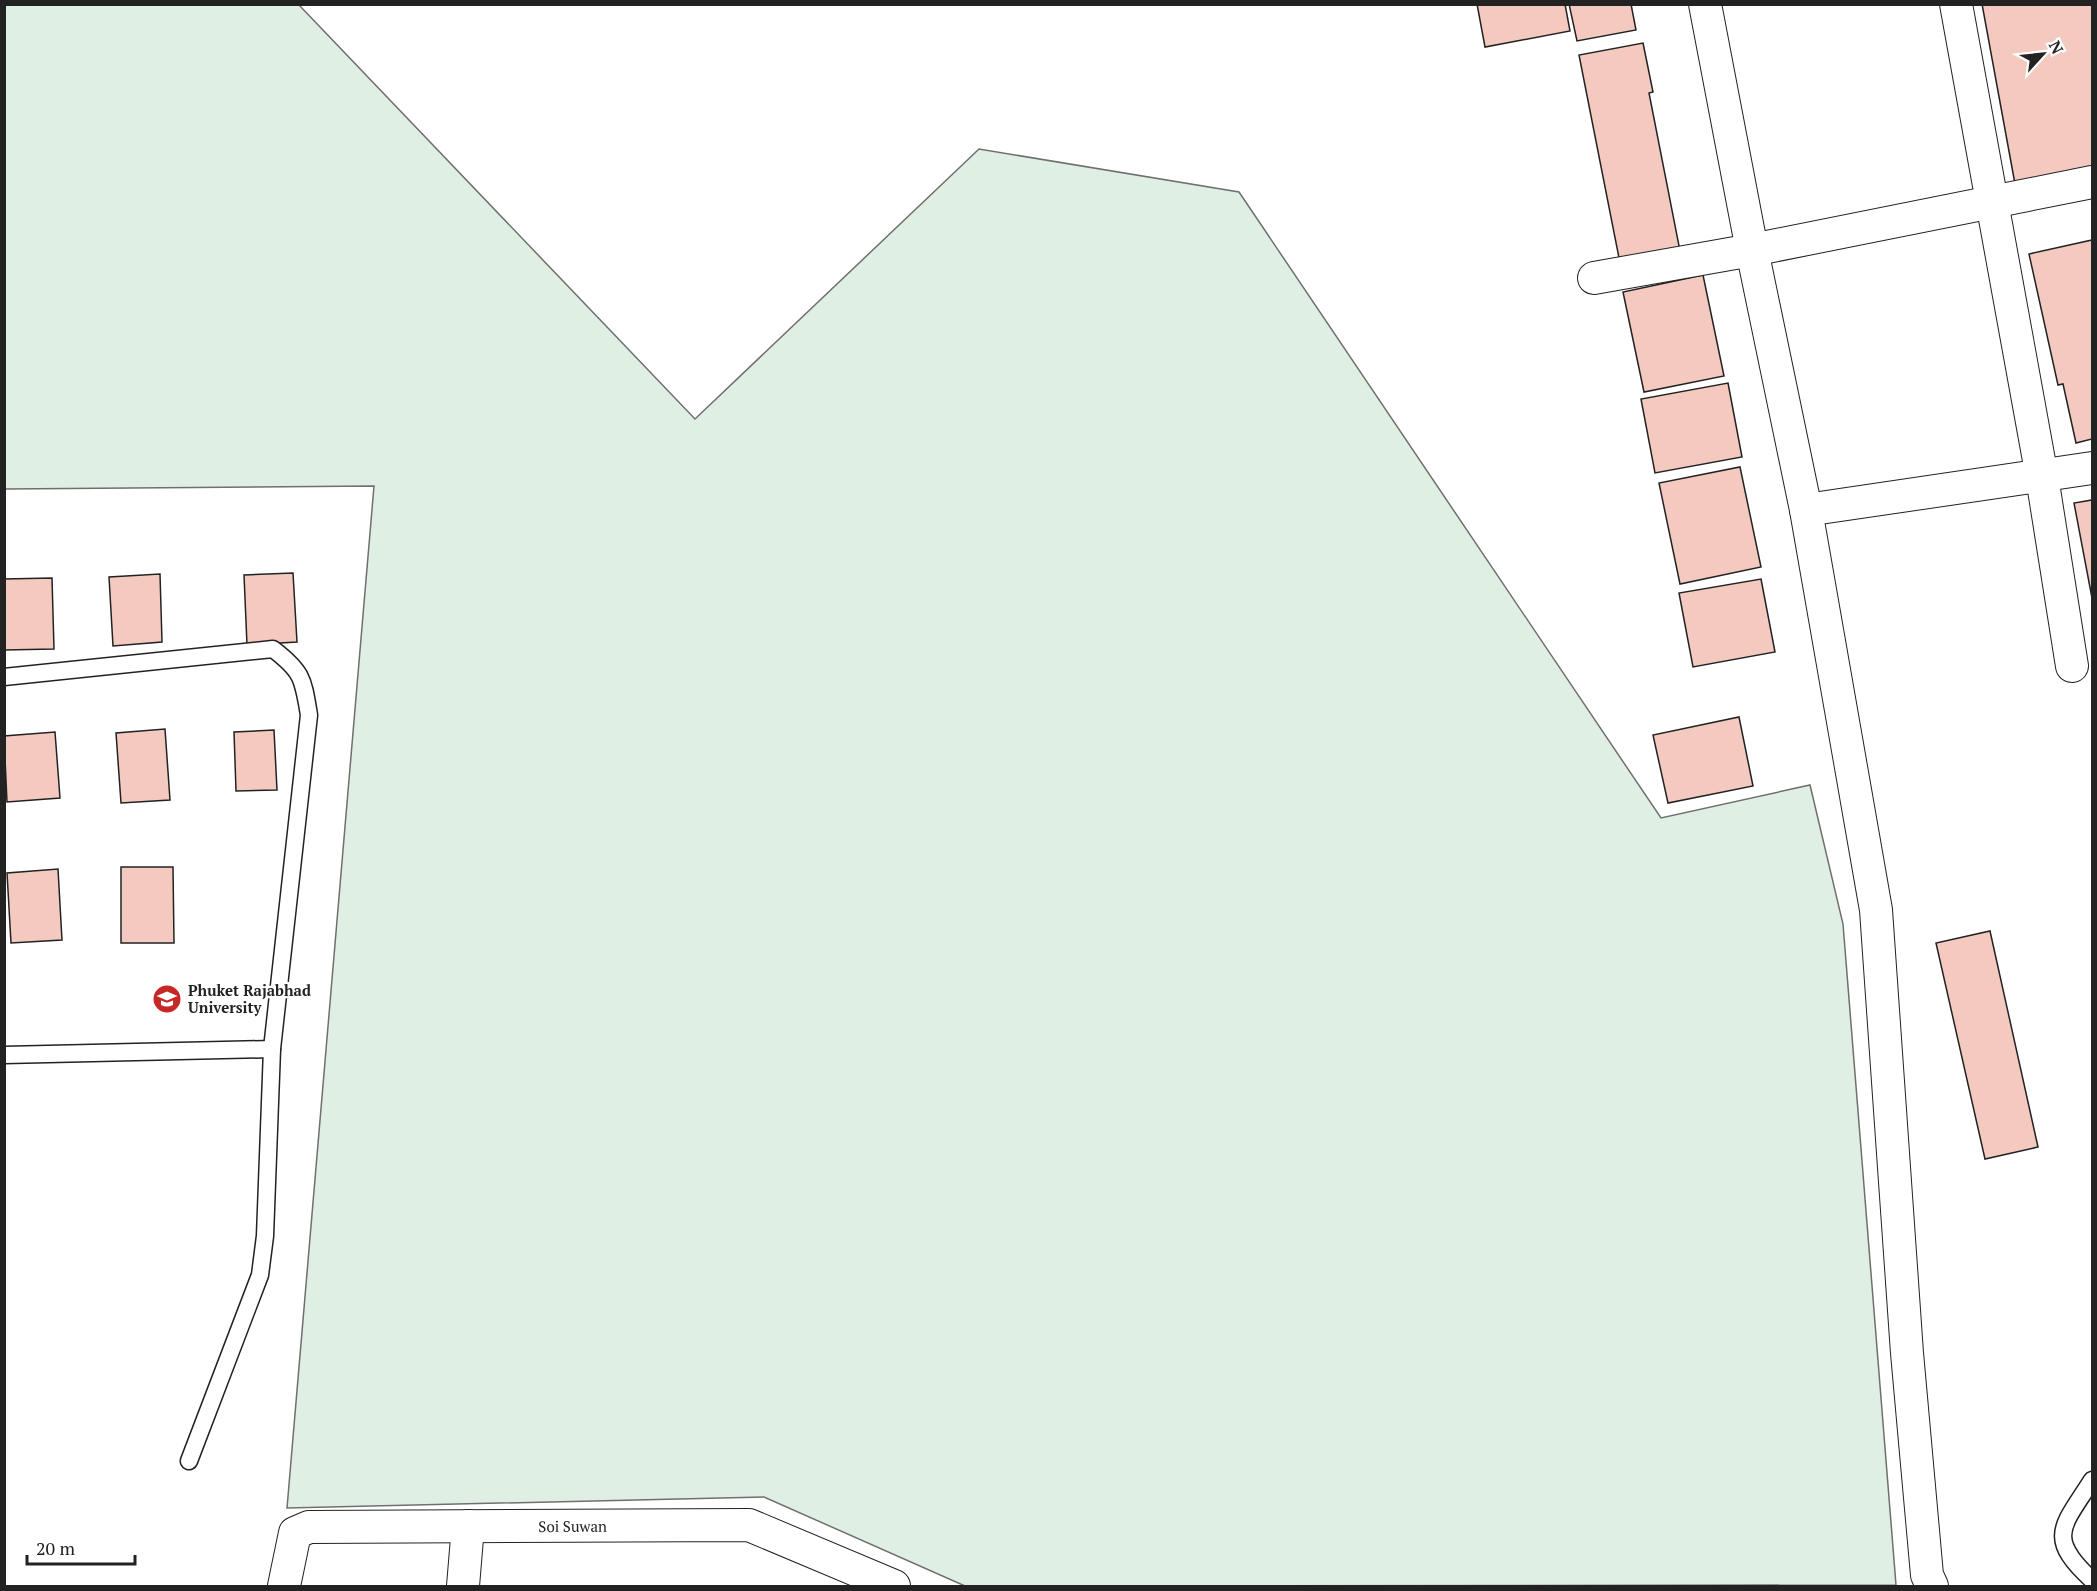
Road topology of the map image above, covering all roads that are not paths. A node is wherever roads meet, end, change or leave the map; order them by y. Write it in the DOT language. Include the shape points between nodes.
graph roads {
  1 [pos="1706,4"];
  2 [pos="1956,4"];
  3 [pos="2092,182"];
  4 [pos="1993,201"];
  5 [pos="1752,250"];
  6 [pos="1594,278"];
  7 [pos="2092,468"];
  8 [pos="2042,477"];
  9 [pos="1806,510"];
  10 [pos="2072,666"];
  11 [pos="4,677"];
  12 [pos="272,1049"];
  13 [pos="4,1055"];
  14 [pos="189,1461"];
  15 [pos="2092,1480"];
  16 [pos="468,1526"];
  17 [pos="2092,1580"];
  18 [pos="284,1587"];
  19 [pos="463,1587"];
  20 [pos="894,1587"];
  21 [pos="1932,1587"];
  1 -- 5 [label="street"];
  2 -- 4 [label="street"];
  3 -- 4 [label="street"];
  4 -- 5 [label="street"];
  4 -- 8 [label="street"];
  5 -- 6 [label="street"];
  5 -- 9 [label="street"];
  7 -- 8 [label="street"];
  8 -- 9 [label="street"];
  8 -- 10 [label="street"];
  9 -- 21 [label="street" via="1876,910 1907,1353 1927,1575"];
  11 -- 12 [label="lane" via="273,649 295,666 303,683 309,715"];
  12 -- 13 [label="lane"];
  12 -- 14 [label="lane" via="260,1275"];
  15 -- 17 [label="lane" via="2061,1533 2063,1545"];
  16 -- 18 [label="street, Soi Suwan" via="309,1527 295,1533"];
  16 -- 19 [label="street"];
  16 -- 20 [label="street, Soi Suwan" via="749,1525"];
}
